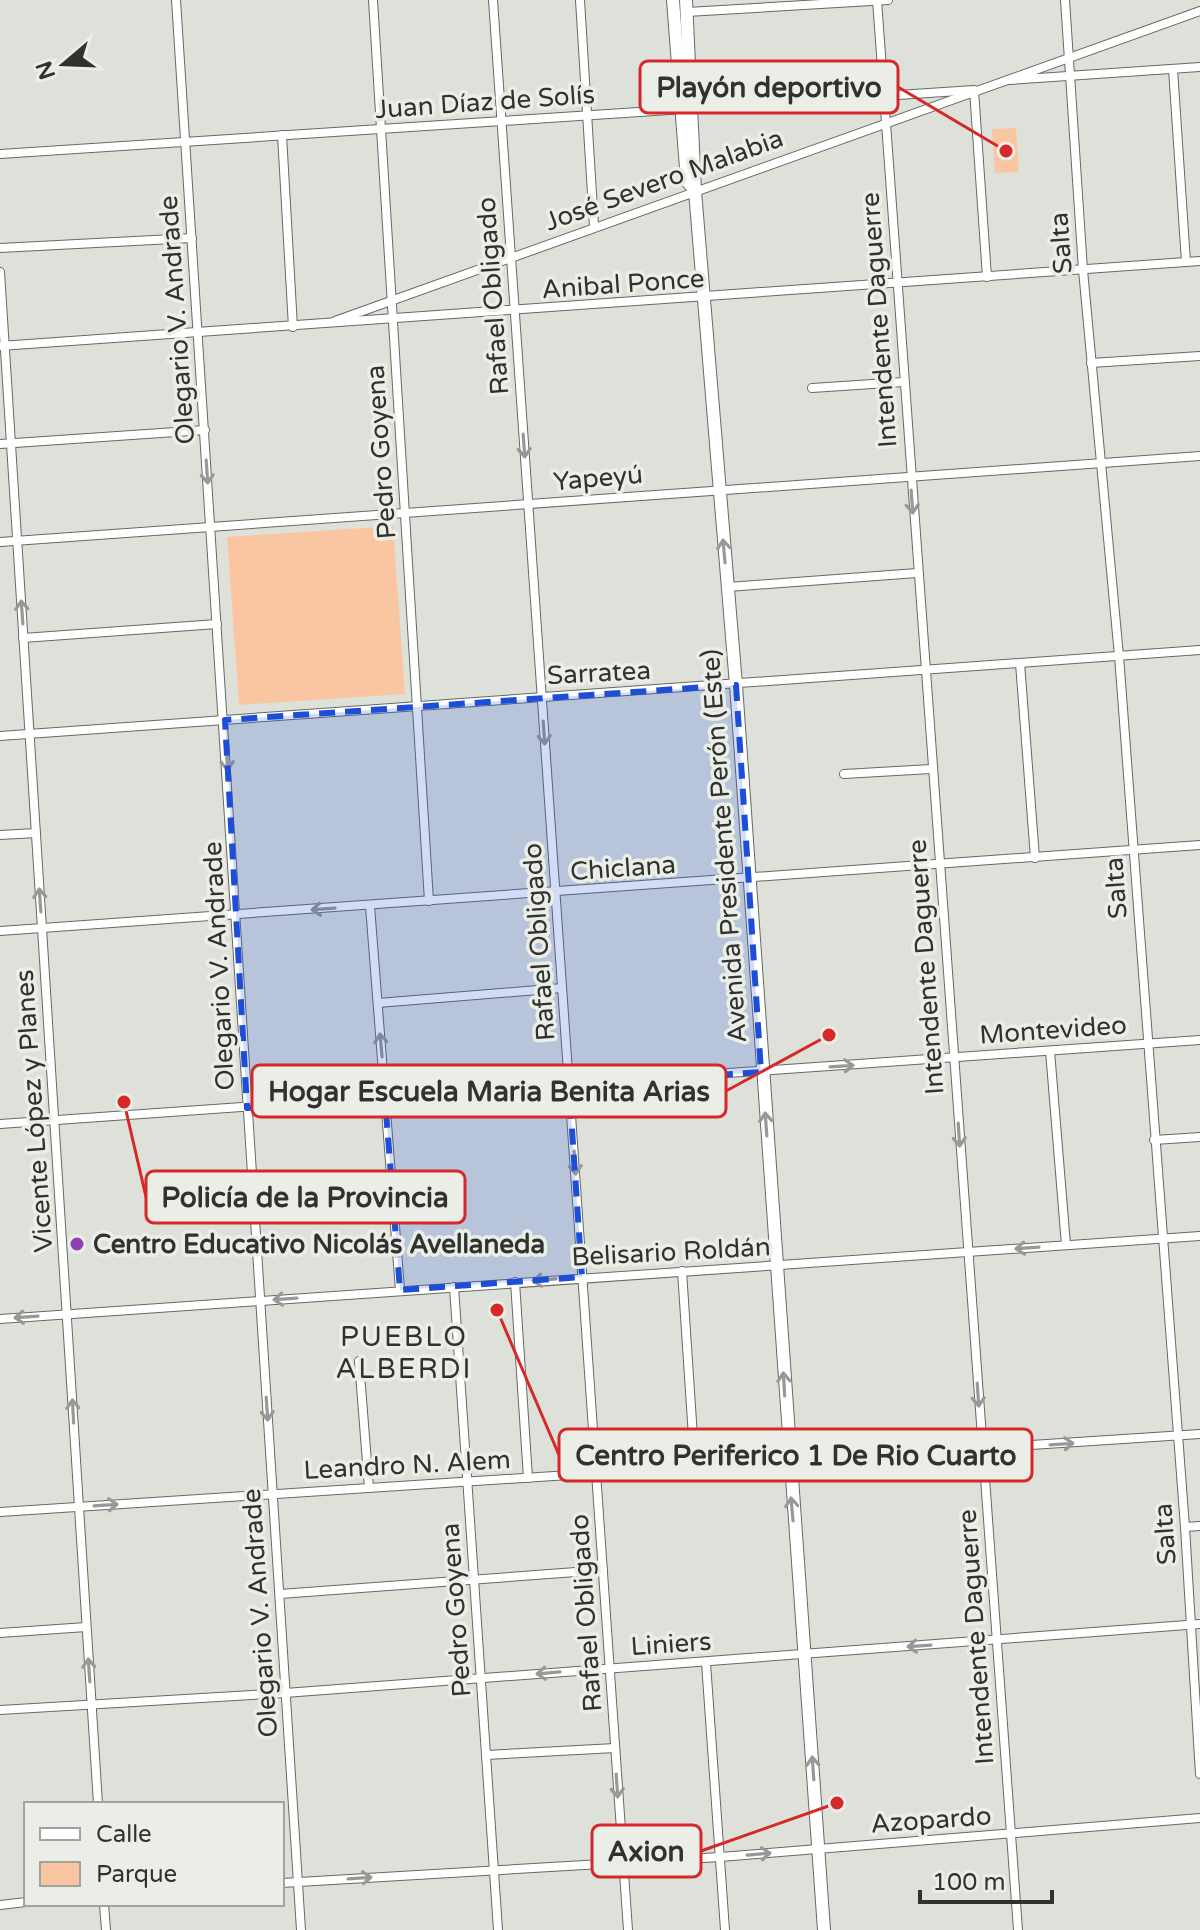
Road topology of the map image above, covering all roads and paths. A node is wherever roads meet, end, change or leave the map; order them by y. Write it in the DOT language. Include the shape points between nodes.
graph roads {
  1 [pos="176,0"];
  2 [pos="373,0"];
  3 [pos="493,0"];
  4 [pos="580,0"];
  5 [pos="673,0"];
  6 [pos="877,0"];
  7 [pos="888,0"];
  8 [pos="1065,0"];
  9 [pos="686,6"];
  10 [pos="1200,11"];
  11 [pos="1067,58"];
  12 [pos="1200,67"];
  13 [pos="1173,69"];
  14 [pos="1070,77"];
  15 [pos="999,81"];
  16 [pos="974,90"];
  17 [pos="883,96"];
  18 [pos="687,108"];
  19 [pos="587,115"];
  20 [pos="501,121"];
  21 [pos="885,123"];
  22 [pos="381,129"];
  23 [pos="282,135"];
  24 [pos="184,143"];
  25 [pos="0,154"];
  26 [pos="695,191"];
  27 [pos="594,226"];
  28 [pos="192,238"];
  29 [pos="0,248"];
  30 [pos="510,257"];
  31 [pos="1200,261"];
  32 [pos="1186,262"];
  33 [pos="1083,270"];
  34 [pos="0,272"];
  35 [pos="987,277"];
  36 [pos="895,284"];
  37 [pos="704,299"];
  38 [pos="391,300"];
  39 [pos="515,312"];
  40 [pos="392,320"];
  41 [pos="324,325"];
  42 [pos="293,327"];
  43 [pos="199,335"];
  44 [pos="2,346"];
  45 [pos="1200,356"];
  46 [pos="1091,363"];
  47 [pos="903,382"];
  48 [pos="812,388"];
  49 [pos="205,430"];
  50 [pos="11,443"];
  51 [pos="0,444"];
  52 [pos="1200,456"];
  53 [pos="1101,463"];
  54 [pos="910,476"];
  55 [pos="718,488"];
  56 [pos="528,504"];
  57 [pos="406,512"];
  58 [pos="211,527"];
  59 [pos="17,541"];
  60 [pos="0,542"];
  61 [pos="917,573"];
  62 [pos="728,587"];
  63 [pos="217,624"];
  64 [pos="23,638"];
  65 [pos="1200,650"];
  66 [pos="1119,656"];
  67 [pos="1020,663"];
  68 [pos="924,670"];
  69 [pos="736,685"];
  70 [pos="542,697"];
  71 [pos="419,705"];
  72 [pos="225,720"];
  73 [pos="29,733"];
  74 [pos="0,736"];
  75 [pos="931,769"];
  76 [pos="844,774"];
  77 [pos="36,833"];
  78 [pos="0,835"];
  79 [pos="1200,845"];
  80 [pos="1133,850"];
  81 [pos="1035,858"];
  82 [pos="939,865"];
  83 [pos="747,880"];
  84 [pos="555,892"];
  85 [pos="429,901"];
  86 [pos="370,906"];
  87 [pos="236,915"];
  88 [pos="42,928"];
  89 [pos="0,931"];
  90 [pos="562,988"];
  91 [pos="378,1003"];
  92 [pos="1200,1040"];
  93 [pos="1147,1044"];
  94 [pos="1050,1051"];
  95 [pos="953,1057"];
  96 [pos="761,1072"];
  97 [pos="569,1085"];
  98 [pos="385,1099"];
  99 [pos="247,1108"];
  100 [pos="54,1120"];
  101 [pos="0,1124"];
  102 [pos="1200,1137"];
  103 [pos="1154,1140"];
  104 [pos="1200,1236"];
  105 [pos="1161,1238"];
  106 [pos="1066,1245"];
  107 [pos="967,1252"];
  108 [pos="777,1266"];
  109 [pos="682,1271"];
  110 [pos="582,1277"];
  111 [pos="515,1282"];
  112 [pos="454,1287"];
  113 [pos="400,1290"];
  114 [pos="260,1301"];
  115 [pos="67,1314"];
  116 [pos="0,1319"];
  117 [pos="359,1361"];
  118 [pos="1200,1434"];
  119 [pos="1178,1436"];
  120 [pos="982,1449"];
  121 [pos="788,1461"];
  122 [pos="695,1467"];
  123 [pos="596,1474"];
  124 [pos="528,1478"];
  125 [pos="467,1482"];
  126 [pos="369,1488"];
  127 [pos="273,1494"];
  128 [pos="79,1507"];
  129 [pos="0,1512"];
  130 [pos="1200,1526"];
  131 [pos="1185,1527"];
  132 [pos="603,1570"];
  133 [pos="474,1579"];
  134 [pos="280,1594"];
  135 [pos="1196,1624"];
  136 [pos="86,1627"];
  137 [pos="0,1633"];
  138 [pos="996,1641"];
  139 [pos="804,1654"];
  140 [pos="706,1663"];
  141 [pos="610,1668"];
  142 [pos="481,1678"];
  143 [pos="285,1693"];
  144 [pos="91,1703"];
  145 [pos="0,1710"];
  146 [pos="1198,1721"];
  147 [pos="615,1748"];
  148 [pos="486,1755"];
  149 [pos="1200,1774"];
  150 [pos="98,1802"];
  151 [pos="1200,1818"];
  152 [pos="1011,1834"];
  153 [pos="819,1849"];
  154 [pos="720,1857"];
  155 [pos="623,1863"];
  156 [pos="494,1869"];
  157 [pos="297,1882"];
  158 [pos="284,1883"];
  159 [pos="24,1902"];
  160 [pos="0,1905"];
  161 [pos="104,1906"];
  162 [pos="106,1930"];
  163 [pos="301,1930"];
  164 [pos="498,1930"];
  165 [pos="628,1930"];
  166 [pos="725,1930"];
  167 [pos="824,1930"];
  168 [pos="1018,1930"];
  1 -- 24 [label="street, Olegario V. Andrade"];
  2 -- 22 [label="street, Pedro Goyena"];
  3 -- 20 [label="street, Rafael Obligado"];
  4 -- 19 [label="street"];
  5 -- 18 [label="main road, Avenida Presidente Perón (Este)"];
  6 -- 7 [label="street"];
  6 -- 9 [label="street"];
  6 -- 17 [label="street, Intendente Daguerre"];
  8 -- 11 [label="street, Salta"];
  9 -- 18 [label="main road, Avenida Presidente Perón (Este)"];
  10 -- 11 [label="street, José Severo Malabia"];
  11 -- 14 [label="street, Salta"];
  11 -- 15 [label="street, José Severo Malabia"];
  12 -- 13 [label="street"];
  13 -- 14 [label="street"];
  13 -- 32 [label="street"];
  14 -- 15 [label="street"];
  14 -- 33 [label="street, Salta"];
  15 -- 16 [label="street, José Severo Malabia"];
  16 -- 17 [label="street, Juan Díaz de Solís"];
  16 -- 21 [label="street, José Severo Malabia"];
  16 -- 35 [label="street"];
  17 -- 18 [label="street, Juan Díaz de Solís"];
  17 -- 21 [label="street, Intendente Daguerre"];
  18 -- 19 [label="street, Juan Díaz de Solís"];
  18 -- 26 [label="main road, Avenida Presidente Perón (Este)" via="687,181"];
  19 -- 20 [label="street, Juan Díaz de Solís"];
  19 -- 27 [label="street"];
  20 -- 22 [label="street, Juan Díaz de Solís"];
  20 -- 30 [label="street, Rafael Obligado"];
  21 -- 26 [label="street, José Severo Malabia"];
  21 -- 36 [label="street, Intendente Daguerre"];
  22 -- 23 [label="street, Juan Díaz de Solís"];
  22 -- 38 [label="street, Pedro Goyena"];
  23 -- 24 [label="street, Juan Díaz de Solís"];
  23 -- 42 [label="street"];
  24 -- 25 [label="street, Juan Díaz de Solís"];
  24 -- 28 [label="street, Olegario V. Andrade"];
  26 -- 27 [label="street, José Severo Malabia"];
  26 -- 37 [label="main road, Avenida Presidente Perón (Este)"];
  27 -- 30 [label="street, José Severo Malabia"];
  28 -- 29 [label="street"];
  28 -- 43 [label="street, Olegario V. Andrade"];
  30 -- 38 [label="street, José Severo Malabia"];
  30 -- 39 [label="street, Rafael Obligado"];
  31 -- 32 [label="street, Anibal Ponce"];
  32 -- 33 [label="street, Anibal Ponce"];
  33 -- 35 [label="street, Anibal Ponce"];
  33 -- 46 [label="street, Salta"];
  34 -- 44 [label="street, Vicente López y Planes"];
  35 -- 36 [label="street, Anibal Ponce"];
  36 -- 37 [label="street, Anibal Ponce"];
  36 -- 47 [label="street, Intendente Daguerre"];
  37 -- 39 [label="street, Anibal Ponce"];
  37 -- 55 [label="main road, Avenida Presidente Perón (Este)"];
  38 -- 40 [label="street, Pedro Goyena"];
  38 -- 41 [label="street, José Severo Malabia"];
  39 -- 40 [label="street, Anibal Ponce"];
  39 -- 56 [label="street, Rafael Obligado, one-way"];
  40 -- 41 [label="street, Anibal Ponce"];
  40 -- 57 [label="street, Pedro Goyena"];
  41 -- 42 [label="street, Anibal Ponce"];
  42 -- 43 [label="street, Anibal Ponce"];
  43 -- 44 [label="street, Anibal Ponce"];
  43 -- 49 [label="street, Olegario V. Andrade"];
  44 -- 50 [label="street, Vicente López y Planes"];
  45 -- 46 [label="street"];
  46 -- 53 [label="street, Salta"];
  47 -- 48 [label="street"];
  47 -- 54 [label="street, Intendente Daguerre"];
  49 -- 50 [label="street"];
  49 -- 58 [label="street, Olegario V. Andrade, one-way"];
  50 -- 51 [label="street"];
  50 -- 59 [label="street, Vicente López y Planes"];
  52 -- 53 [label="street, Yapeyú"];
  53 -- 54 [label="street, Yapeyú"];
  53 -- 66 [label="street, Salta"];
  54 -- 55 [label="street, Yapeyú"];
  54 -- 61 [label="street, Intendente Daguerre, one-way"];
  55 -- 56 [label="street, Yapeyú"];
  62 -- 55 [label="main road, Avenida Presidente Perón (Este), one-way"];
  56 -- 57 [label="street, Yapeyú"];
  56 -- 70 [label="street, Rafael Obligado"];
  57 -- 58 [label="street, Yapeyú"];
  57 -- 71 [label="street, Pedro Goyena"];
  58 -- 59 [label="street, Yapeyú"];
  58 -- 63 [label="street, Olegario V. Andrade"];
  59 -- 60 [label="street, Yapeyú"];
  64 -- 59 [label="street, Vicente López y Planes, one-way"];
  61 -- 62 [label="street"];
  61 -- 68 [label="street, Intendente Daguerre"];
  62 -- 69 [label="main road, Avenida Presidente Perón (Este)"];
  63 -- 64 [label="street"];
  63 -- 72 [label="street, Olegario V. Andrade"];
  64 -- 73 [label="street, Vicente López y Planes"];
  65 -- 66 [label="street, Sarratea"];
  66 -- 67 [label="street, Sarratea"];
  66 -- 80 [label="street, Salta"];
  67 -- 68 [label="street, Sarratea"];
  67 -- 81 [label="street"];
  68 -- 69 [label="street, Sarratea"];
  68 -- 75 [label="street, Intendente Daguerre"];
  69 -- 70 [label="street, Sarratea"];
  69 -- 83 [label="main road, Avenida Presidente Perón (Este)"];
  70 -- 71 [label="street, Sarratea"];
  70 -- 84 [label="street, Rafael Obligado, one-way"];
  71 -- 72 [label="street, Sarratea"];
  71 -- 85 [label="street, Pedro Goyena"];
  72 -- 73 [label="street, Sarratea"];
  72 -- 87 [label="street, Olegario V. Andrade, one-way"];
  73 -- 74 [label="street, Sarratea"];
  73 -- 77 [label="street, Vicente López y Planes"];
  75 -- 76 [label="street"];
  75 -- 82 [label="street, Intendente Daguerre"];
  77 -- 78 [label="street"];
  88 -- 77 [label="street, Vicente López y Planes, one-way"];
  79 -- 80 [label="street, Chiclana"];
  80 -- 81 [label="street, Chiclana"];
  80 -- 93 [label="street, Salta"];
  81 -- 82 [label="street, Chiclana"];
  82 -- 83 [label="street, Chiclana"];
  82 -- 95 [label="street, Intendente Daguerre"];
  83 -- 84 [label="street, Chiclana"];
  83 -- 96 [label="main road, Avenida Presidente Perón (Este)"];
  84 -- 85 [label="street, Chiclana"];
  84 -- 90 [label="street, Rafael Obligado"];
  85 -- 86 [label="street, Chiclana"];
  86 -- 87 [label="street, Chiclana, one-way"];
  86 -- 91 [label="street"];
  87 -- 88 [label="street, Chiclana"];
  87 -- 99 [label="street, Olegario V. Andrade"];
  88 -- 89 [label="street, Chiclana"];
  88 -- 100 [label="street, Vicente López y Planes"];
  90 -- 91 [label="street"];
  90 -- 97 [label="street, Rafael Obligado"];
  98 -- 91 [label="street, one-way"];
  92 -- 93 [label="street, Montevideo"];
  93 -- 94 [label="street, Montevideo"];
  93 -- 103 [label="street, Salta"];
  94 -- 95 [label="street, Montevideo"];
  94 -- 106 [label="street"];
  96 -- 95 [label="street, Montevideo, one-way"];
  95 -- 107 [label="street, Intendente Daguerre, one-way"];
  96 -- 97 [label="street, Montevideo"];
  108 -- 96 [label="main road, Avenida Presidente Perón (Este), one-way"];
  97 -- 98 [label="street, Montevideo"];
  97 -- 110 [label="street, Rafael Obligado, one-way"];
  98 -- 99 [label="street, Montevideo"];
  98 -- 113 [label="street"];
  99 -- 100 [label="street, Montevideo"];
  99 -- 114 [label="street, Olegario V. Andrade"];
  100 -- 101 [label="street, Montevideo"];
  100 -- 115 [label="street, Vicente López y Planes"];
  102 -- 103 [label="street"];
  103 -- 105 [label="street, Salta"];
  104 -- 105 [label="street, Belisario Roldán"];
  105 -- 106 [label="street, Belisario Roldán"];
  105 -- 119 [label="street, Salta"];
  106 -- 107 [label="street, Belisario Roldán, one-way"];
  107 -- 108 [label="street, Belisario Roldán"];
  107 -- 120 [label="street, Intendente Daguerre, one-way"];
  108 -- 109 [label="street, Belisario Roldán"];
  121 -- 108 [label="main road, Avenida Presidente Perón (Este), one-way"];
  109 -- 110 [label="street, Belisario Roldán"];
  109 -- 122 [label="street"];
  110 -- 111 [label="street, Belisario Roldán, one-way"];
  110 -- 123 [label="street, Rafael Obligado"];
  111 -- 112 [label="street, Belisario Roldán"];
  111 -- 124 [label="street"];
  112 -- 113 [label="street, Belisario Roldán"];
  112 -- 125 [label="street, Pedro Goyena"];
  113 -- 114 [label="street, Belisario Roldán, one-way"];
  114 -- 115 [label="street, Belisario Roldán"];
  114 -- 127 [label="street, Olegario V. Andrade, one-way"];
  115 -- 116 [label="street, Belisario Roldán, one-way"];
  128 -- 115 [label="street, Vicente López y Planes, one-way"];
  117 -- 126 [label="street"];
  118 -- 119 [label="street, Leandro N. Alem"];
  120 -- 119 [label="street, Leandro N. Alem, one-way"];
  119 -- 131 [label="street, Salta"];
  120 -- 121 [label="street, Leandro N. Alem"];
  120 -- 138 [label="street, Intendente Daguerre"];
  121 -- 122 [label="street, Leandro N. Alem"];
  139 -- 121 [label="main road, Avenida Presidente Perón (Este), one-way"];
  122 -- 123 [label="street, Leandro N. Alem"];
  123 -- 124 [label="street, Leandro N. Alem"];
  123 -- 132 [label="street, Rafael Obligado"];
  124 -- 125 [label="street, Leandro N. Alem"];
  125 -- 126 [label="street, Leandro N. Alem"];
  125 -- 133 [label="street, Pedro Goyena"];
  126 -- 127 [label="street, Leandro N. Alem"];
  128 -- 127 [label="street, Leandro N. Alem, one-way"];
  127 -- 134 [label="street, Olegario V. Andrade"];
  128 -- 129 [label="street, Leandro N. Alem"];
  128 -- 136 [label="street, Vicente López y Planes"];
  130 -- 131 [label="street"];
  131 -- 135 [label="street, Salta"];
  132 -- 133 [label="street"];
  132 -- 141 [label="street, Rafael Obligado"];
  133 -- 134 [label="street"];
  133 -- 142 [label="street, Pedro Goyena"];
  134 -- 143 [label="street, Olegario V. Andrade"];
  135 -- 138 [label="street, Liniers"];
  135 -- 146 [label="street, Salta"];
  136 -- 137 [label="street"];
  144 -- 136 [label="street, Vicente López y Planes, one-way"];
  138 -- 139 [label="street, Liniers, one-way"];
  138 -- 152 [label="street, Intendente Daguerre"];
  139 -- 140 [label="street, Liniers"];
  153 -- 139 [label="main road, Avenida Presidente Perón (Este), one-way"];
  140 -- 141 [label="street, Liniers"];
  140 -- 154 [label="street"];
  141 -- 142 [label="street, Liniers, one-way"];
  141 -- 147 [label="street, Rafael Obligado"];
  142 -- 143 [label="street, Liniers"];
  142 -- 148 [label="street, Pedro Goyena"];
  143 -- 144 [label="street, Liniers"];
  143 -- 157 [label="street, Olegario V. Andrade"];
  144 -- 145 [label="street, Liniers"];
  144 -- 150 [label="street, Vicente López y Planes"];
  146 -- 149 [label="street, Salta"];
  147 -- 148 [label="street"];
  147 -- 155 [label="street, Rafael Obligado, one-way"];
  148 -- 156 [label="street, Pedro Goyena"];
  151 -- 152 [label="street, Azopardo"];
  152 -- 153 [label="street, Azopardo"];
  152 -- 168 [label="street, Intendente Daguerre"];
  154 -- 153 [label="street, Azopardo, one-way"];
  153 -- 167 [label="main road, Avenida Presidente Perón (Este)"];
  154 -- 155 [label="street, Azopardo"];
  154 -- 166 [label="street"];
  155 -- 156 [label="street, Azopardo"];
  155 -- 165 [label="street, Rafael Obligado"];
  157 -- 156 [label="street, Azopardo, one-way"];
  156 -- 164 [label="street, Pedro Goyena"];
  157 -- 158 [label="street, Azopardo"];
  157 -- 163 [label="street, Olegario V. Andrade"];
  159 -- 160 [label="street"];
  161 -- 162 [label="street"];
}
